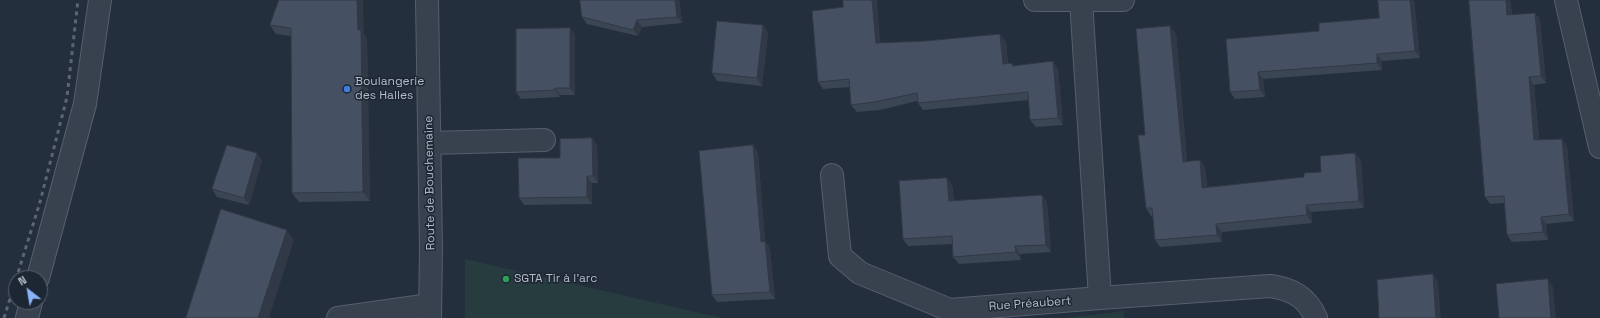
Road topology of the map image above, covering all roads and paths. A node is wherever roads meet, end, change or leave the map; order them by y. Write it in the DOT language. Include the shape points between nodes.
graph roads {
  1 [pos="100,0"];
  2 [pos="428,0"];
  3 [pos="1035,0"];
  4 [pos="1076,0"];
  5 [pos="1081,0"];
  6 [pos="1086,0"];
  7 [pos="1123,0"];
  8 [pos="1566,0"];
  9 [pos="544,140"];
  10 [pos="430,143"];
  11 [pos="1600,147"];
  12 [pos="832,174"];
  13 [pos="40,270"];
  14 [pos="1100,298"];
  15 [pos="430,311"];
  16 [pos="338,318"];
  17 [pos="1316,318"];
  1 -- 13 [label="street" via="85,104"];
  2 -- 10 [label="street, Route de Bouchemaine"];
  3 -- 4 [label="street"];
  5 -- 14 [label="street"];
  6 -- 7 [label="street"];
  8 -- 11 [label="street"];
  9 -- 10 [label="street"];
  10 -- 15 [label="street, Route de Bouchemaine"];
  12 -- 14 [label="street, Rue Préaubert" via="840,256 860,273 950,310"];
  14 -- 17 [label="street, Rue Préaubert" via="1282,287 1304,299"];
  15 -- 16 [label="street"];
}
